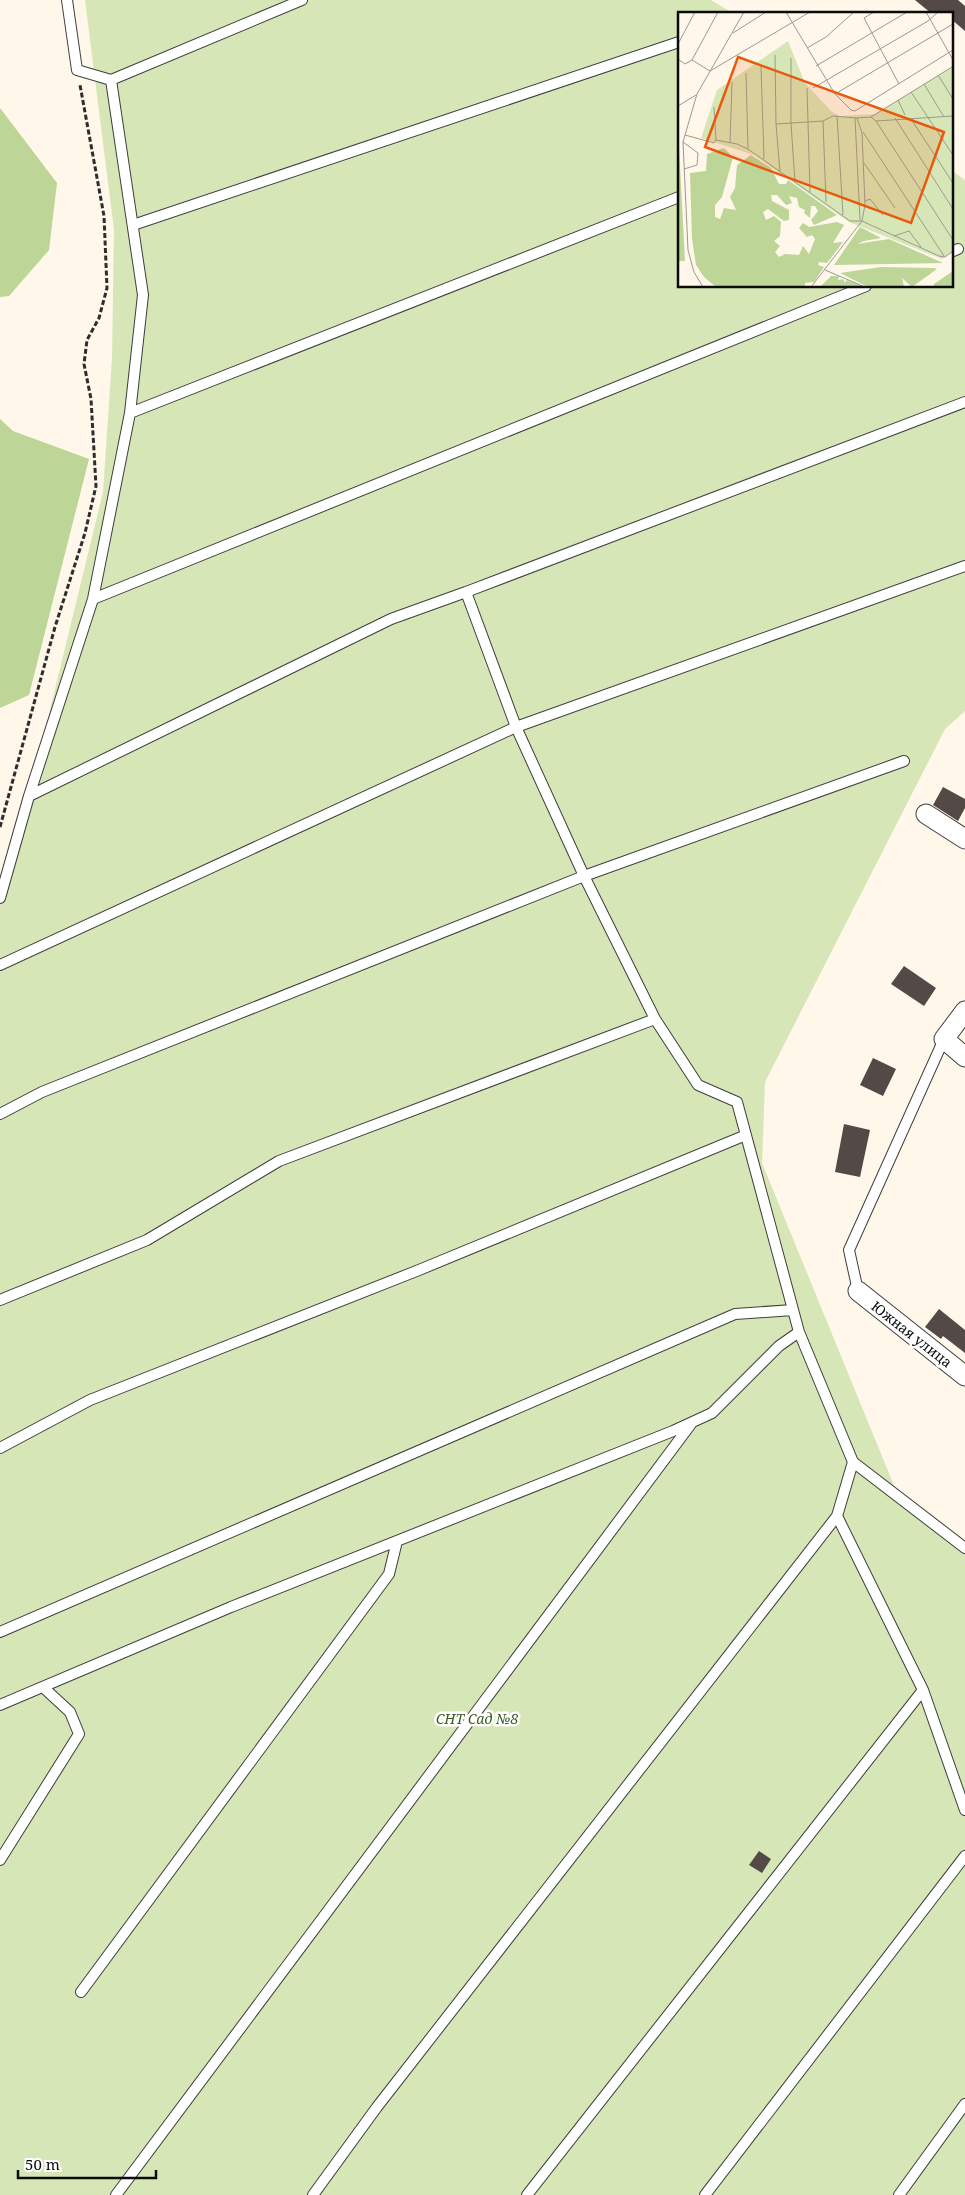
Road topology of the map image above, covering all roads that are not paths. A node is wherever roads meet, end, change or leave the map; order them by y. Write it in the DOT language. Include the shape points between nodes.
graph roads {
  1 [pos="67,0"];
  2 [pos="302,0"];
  3 [pos="678,42"];
  4 [pos="111,80"];
  5 [pos="678,196"];
  6 [pos="133,225"];
  7 [pos="861,288"];
  8 [pos="965,402"];
  9 [pos="130,413"];
  10 [pos="965,566"];
  11 [pos="466,592"];
  12 [pos="93,599"];
  13 [pos="516,727"];
  14 [pos="904,761"];
  15 [pos="29,796"];
  16 [pos="926,814"];
  17 [pos="965,840"];
  18 [pos="584,876"];
  19 [pos="0,898"];
  20 [pos="0,965"];
  21 [pos="965,1011"];
  22 [pos="655,1019"];
  23 [pos="944,1039"];
  24 [pos="965,1057"];
  25 [pos="0,1114"];
  26 [pos="746,1135"];
  27 [pos="858,1291"];
  28 [pos="0,1300"];
  29 [pos="793,1310"];
  30 [pos="799,1332"];
  31 [pos="965,1376"];
  32 [pos="692,1422"];
  33 [pos="0,1448"];
  34 [pos="853,1462"];
  35 [pos="837,1516"];
  36 [pos="397,1541"];
  37 [pos="965,1548"];
  38 [pos="0,1632"];
  39 [pos="44,1688"];
  40 [pos="923,1690"];
  41 [pos="0,1705"];
  42 [pos="965,1810"];
  43 [pos="965,1856"];
  44 [pos="0,1860"];
  45 [pos="81,1992"];
  46 [pos="965,2104"];
  47 [pos="116,2195"];
  48 [pos="313,2195"];
  49 [pos="527,2195"];
  50 [pos="705,2195"];
  51 [pos="898,2195"];
  1 -- 4 [label="lane" via="77,70"];
  2 -- 4 [label="lane"];
  3 -- 6 [label="lane"];
  4 -- 6 [label="lane"];
  5 -- 9 [label="lane"];
  6 -- 9 [label="lane" via="143,295"];
  7 -- 12 [label="lane"];
  8 -- 11 [label="lane"];
  9 -- 12 [label="lane"];
  10 -- 13 [label="lane"];
  11 -- 13 [label="lane"];
  11 -- 15 [label="lane" via="391,619"];
  12 -- 15 [label="lane"];
  13 -- 18 [label="lane"];
  13 -- 20 [label="lane"];
  14 -- 18 [label="lane"];
  15 -- 19 [label="lane"];
  16 -- 17 [label="street"];
  18 -- 22 [label="lane"];
  18 -- 25 [label="lane" via="42,1092"];
  21 -- 23 [label="street"];
  22 -- 26 [label="lane" via="698,1085 738,1102"];
  22 -- 28 [label="lane" via="279,1161 147,1240"];
  23 -- 24 [label="street"];
  23 -- 27 [label="lane" via="849,1250"];
  26 -- 29 [label="lane"];
  26 -- 33 [label="lane" via="419,1270 90,1400"];
  27 -- 31 [label="street, Южная улица"];
  29 -- 30 [label="lane"];
  29 -- 38 [label="lane" via="736,1314"];
  30 -- 32 [label="lane" via="780,1346 712,1413"];
  30 -- 34 [label="lane"];
  32 -- 36 [label="lane"];
  32 -- 47 [label="lane"];
  34 -- 35 [label="lane"];
  34 -- 37 [label="lane"];
  35 -- 40 [label="lane"];
  35 -- 48 [label="lane" via="377,2107"];
  36 -- 39 [label="lane" via="231,1607"];
  36 -- 45 [label="lane" via="390,1574"];
  39 -- 41 [label="lane"];
  39 -- 44 [label="lane" via="70,1712 78,1734"];
  40 -- 42 [label="lane"];
  40 -- 49 [label="lane"];
  43 -- 50 [label="lane"];
  46 -- 51 [label="lane"];
}
